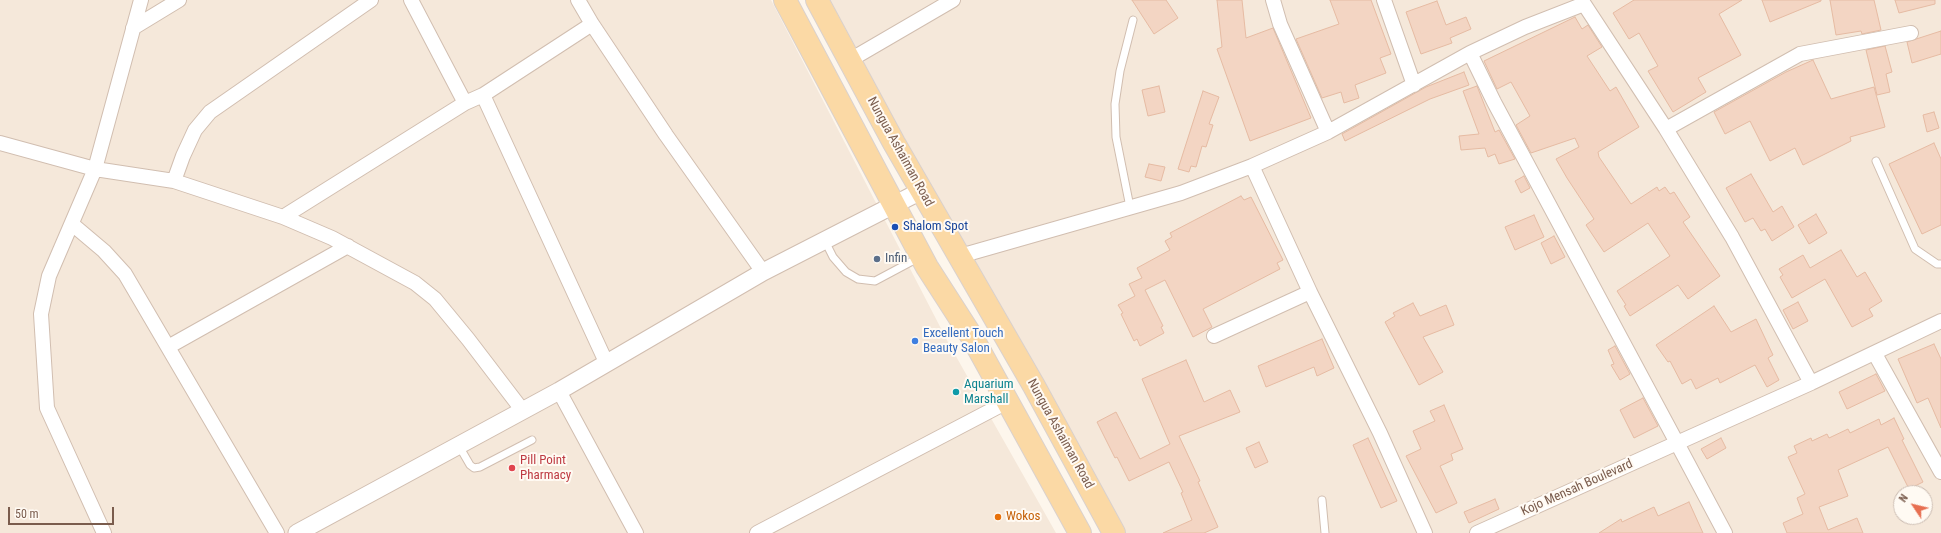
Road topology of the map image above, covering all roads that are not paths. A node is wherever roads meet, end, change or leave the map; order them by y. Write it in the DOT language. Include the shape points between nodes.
graph roads {
  1 [pos="141,0"];
  2 [pos="179,0"];
  3 [pos="371,0"];
  4 [pos="412,0"];
  5 [pos="578,0"];
  6 [pos="785,0"];
  7 [pos="817,0"];
  8 [pos="953,0"];
  9 [pos="1273,0"];
  10 [pos="1384,0"];
  11 [pos="1588,2"];
  12 [pos="1133,20"];
  13 [pos="592,24"];
  14 [pos="134,28"];
  15 [pos="1911,33"];
  16 [pos="1470,53"];
  17 [pos="850,60"];
  18 [pos="1414,85"];
  19 [pos="483,95"];
  20 [pos="465,103"];
  21 [pos="1666,129"];
  22 [pos="1328,132"];
  23 [pos="0,143"];
  24 [pos="1876,161"];
  25 [pos="1252,166"];
  26 [pos="95,169"];
  27 [pos="174,181"];
  28 [pos="921,191"];
  29 [pos="895,206"];
  30 [pos="1130,207"];
  31 [pos="283,217"];
  32 [pos="72,224"];
  33 [pos="825,241"];
  34 [pos="348,246"];
  35 [pos="921,256"];
  36 [pos="960,256"];
  37 [pos="1941,264"];
  38 [pos="763,272"];
  39 [pos="1310,292"];
  40 [pos="1941,321"];
  41 [pos="1214,336"];
  42 [pos="168,347"];
  43 [pos="1875,354"];
  44 [pos="606,362"];
  45 [pos="1811,383"];
  46 [pos="559,391"];
  47 [pos="1007,402"];
  48 [pos="523,411"];
  49 [pos="532,440"];
  50 [pos="1677,443"];
  51 [pos="459,446"];
  52 [pos="1941,472"];
  53 [pos="1322,500"];
  54 [pos="305,531"];
  55 [pos="634,532"];
  56 [pos="104,533"];
  57 [pos="277,533"];
  58 [pos="757,533"];
  59 [pos="1080,533"];
  60 [pos="1114,533"];
  61 [pos="1325,533"];
  62 [pos="1425,533"];
  63 [pos="1477,533"];
  64 [pos="1725,533"];
  1 -- 14 [label="street"];
  2 -- 14 [label="street"];
  3 -- 27 [label="street" via="210,112 195,130"];
  4 -- 20 [label="street"];
  5 -- 13 [label="street"];
  6 -- 29 [label="main road"];
  7 -- 17 [label="main road, Nungua Ashaiman Road"];
  8 -- 17 [label="street"];
  9 -- 22 [label="street" via="1280,24"];
  10 -- 18 [label="street"];
  11 -- 16 [label="street"];
  11 -- 21 [label="street"];
  12 -- 30 [label="lane" via="1120,71 1115,104 1116,137"];
  13 -- 19 [label="street"];
  13 -- 38 [label="street" via="666,135"];
  14 -- 26 [label="street"];
  15 -- 21 [label="street" via="1800,54"];
  16 -- 18 [label="street"];
  16 -- 50 [label="street" via="1501,116"];
  17 -- 28 [label="main road, Nungua Ashaiman Road"];
  18 -- 22 [label="street"];
  19 -- 20 [label="street"];
  19 -- 44 [label="street"];
  20 -- 31 [label="street"];
  21 -- 45 [label="street" via="1732,237"];
  22 -- 25 [label="street"];
  23 -- 26 [label="street"];
  24 -- 37 [label="lane" via="1915,249"];
  25 -- 30 [label="street" via="1181,193"];
  25 -- 39 [label="street"];
  26 -- 27 [label="street"];
  26 -- 32 [label="street"];
  27 -- 31 [label="street"];
  28 -- 29 [label="street"];
  28 -- 36 [label="main road, Nungua Ashaiman Road"];
  29 -- 33 [label="street"];
  29 -- 35 [label="main road"];
  30 -- 36 [label="street"];
  31 -- 34 [label="street"];
  32 -- 42 [label="street" via="104,251 125,274"];
  32 -- 56 [label="street" via="49,276 41,314 47,408"];
  33 -- 35 [label="lane" via="833,257 846,272 858,279 875,281"];
  33 -- 38 [label="street"];
  34 -- 42 [label="street"];
  34 -- 48 [label="street" via="415,283 435,299"];
  35 -- 47 [label="main road" via="972,337"];
  36 -- 60 [label="main road, Nungua Ashaiman Road"];
  38 -- 44 [label="street"];
  39 -- 41 [label="street"];
  39 -- 62 [label="street" via="1380,433"];
  40 -- 43 [label="street"];
  42 -- 57 [label="street"];
  43 -- 45 [label="street"];
  43 -- 52 [label="street"];
  44 -- 46 [label="street"];
  45 -- 50 [label="street, Kojo Mensah Boulevard"];
  46 -- 48 [label="street"];
  46 -- 55 [label="street"];
  47 -- 58 [label="street"];
  47 -- 59 [label="main road"];
  48 -- 51 [label="street"];
  49 -- 51 [label="lane" via="474,468"];
  50 -- 63 [label="street, Kojo Mensah Boulevard"];
  50 -- 64 [label="street"];
  51 -- 54 [label="street"];
  53 -- 61 [label="lane"];
}
